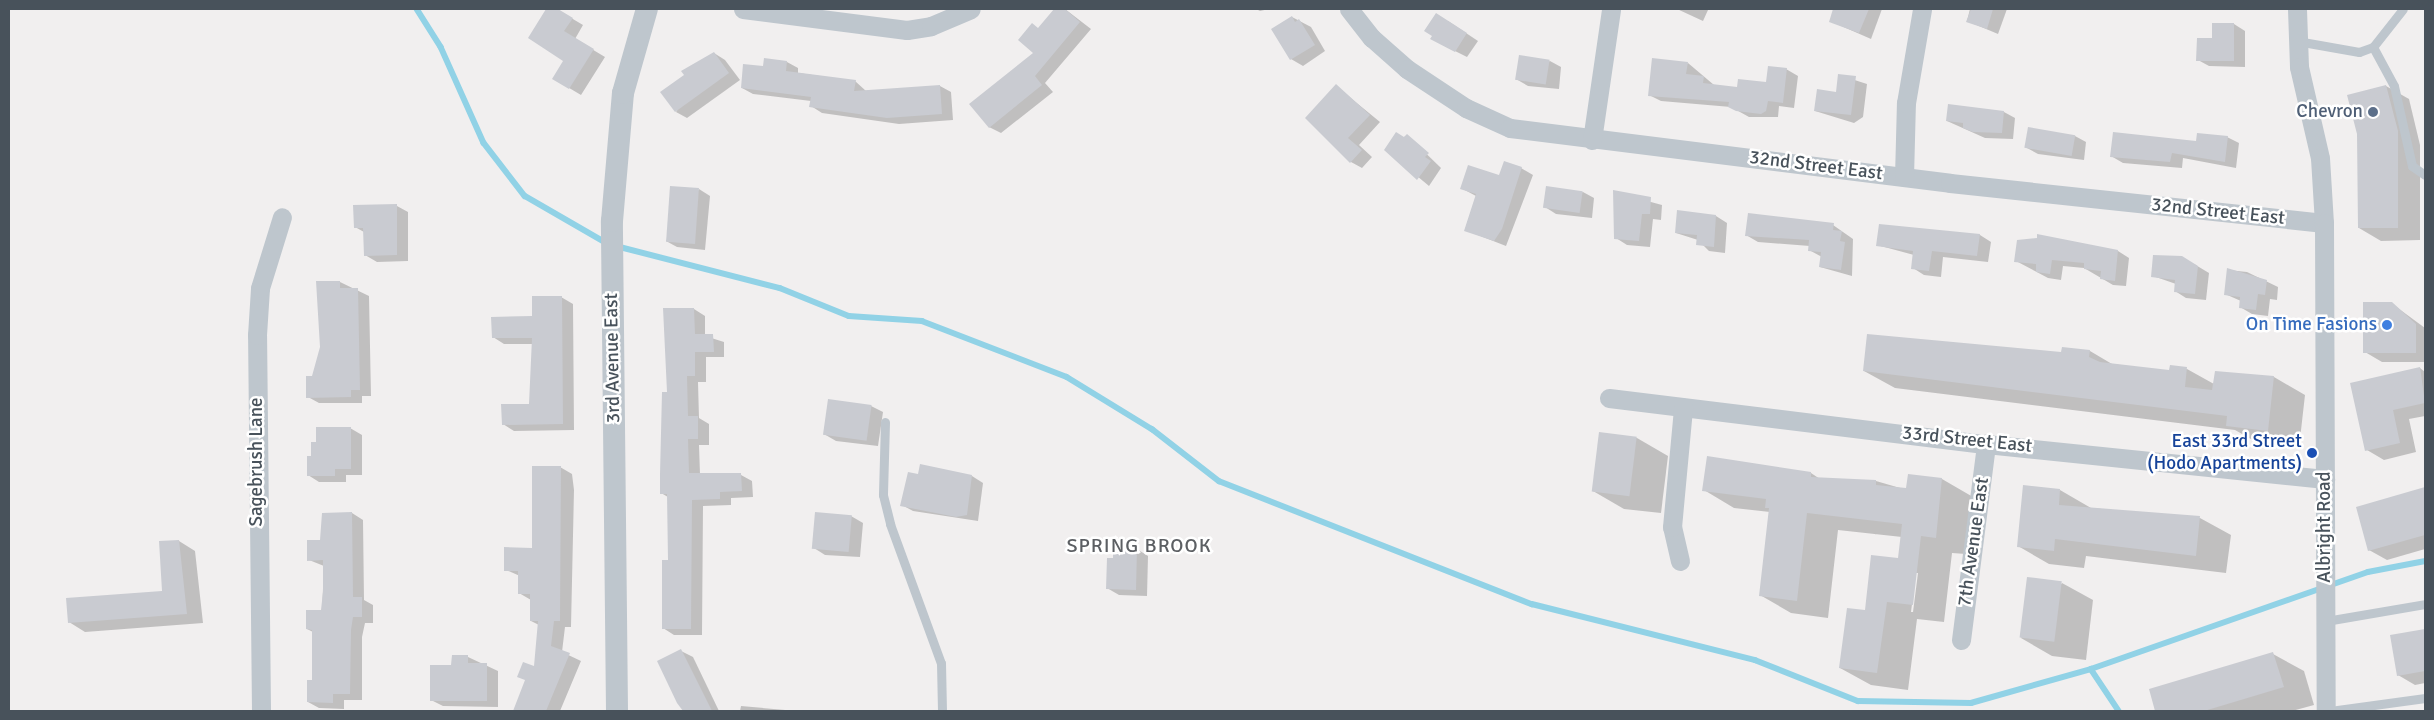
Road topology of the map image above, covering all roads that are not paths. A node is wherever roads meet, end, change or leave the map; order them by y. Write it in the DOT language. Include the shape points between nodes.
graph roads {
  1 [pos="648,9"];
  2 [pos="743,9"];
  3 [pos="971,9"];
  4 [pos="1349,9"];
  5 [pos="1611,9"];
  6 [pos="1922,9"];
  7 [pos="2297,9"];
  8 [pos="2403,9"];
  9 [pos="2297,41"];
  10 [pos="2373,47"];
  11 [pos="1592,140"];
  12 [pos="2425,175"];
  13 [pos="1904,177"];
  14 [pos="282,217"];
  15 [pos="2324,223"];
  16 [pos="1609,398"];
  17 [pos="1683,408"];
  18 [pos="884,422"];
  19 [pos="1986,444"];
  20 [pos="2325,479"];
  21 [pos="1680,561"];
  22 [pos="2425,604"];
  23 [pos="2326,616"];
  24 [pos="1961,640"];
  25 [pos="2425,698"];
  26 [pos="261,711"];
  27 [pos="617,711"];
  28 [pos="942,711"];
  29 [pos="2326,711"];
  30 [pos="2330,711"];
  1 -- 27 [label="street, 3rd Avenue East" via="623,93 612,221"];
  2 -- 3 [label="street" via="907,30 931,26"];
  4 -- 11 [label="street, 32nd Street East" via="1388,54 1466,108 1510,128"];
  5 -- 11 [label="street"];
  6 -- 13 [label="street" via="1906,103"];
  7 -- 9 [label="street, Albright Road"];
  8 -- 10 [label="lane"];
  9 -- 10 [label="lane" via="2359,52"];
  9 -- 15 [label="street, Albright Road" via="2303,91 2320,158"];
  10 -- 12 [label="lane" via="2394,86 2412,166"];
  11 -- 13 [label="street, 32nd Street East"];
  13 -- 15 [label="street, 32nd Street East"];
  14 -- 26 [label="street, Sagebrush Lane" via="260,288 257,335"];
  15 -- 20 [label="street, Albright Road"];
  16 -- 17 [label="street, 33rd Street East"];
  17 -- 19 [label="street, 33rd Street East"];
  17 -- 21 [label="street" via="1672,527"];
  18 -- 28 [label="lane" via="884,495 890,524 941,663"];
  19 -- 20 [label="street, 33rd Street East"];
  19 -- 24 [label="street, 7th Avenue East"];
  20 -- 23 [label="street, Albright Road"];
  22 -- 23 [label="lane"];
  23 -- 29 [label="street, Albright Road"];
  25 -- 30 [label="lane"];
}
